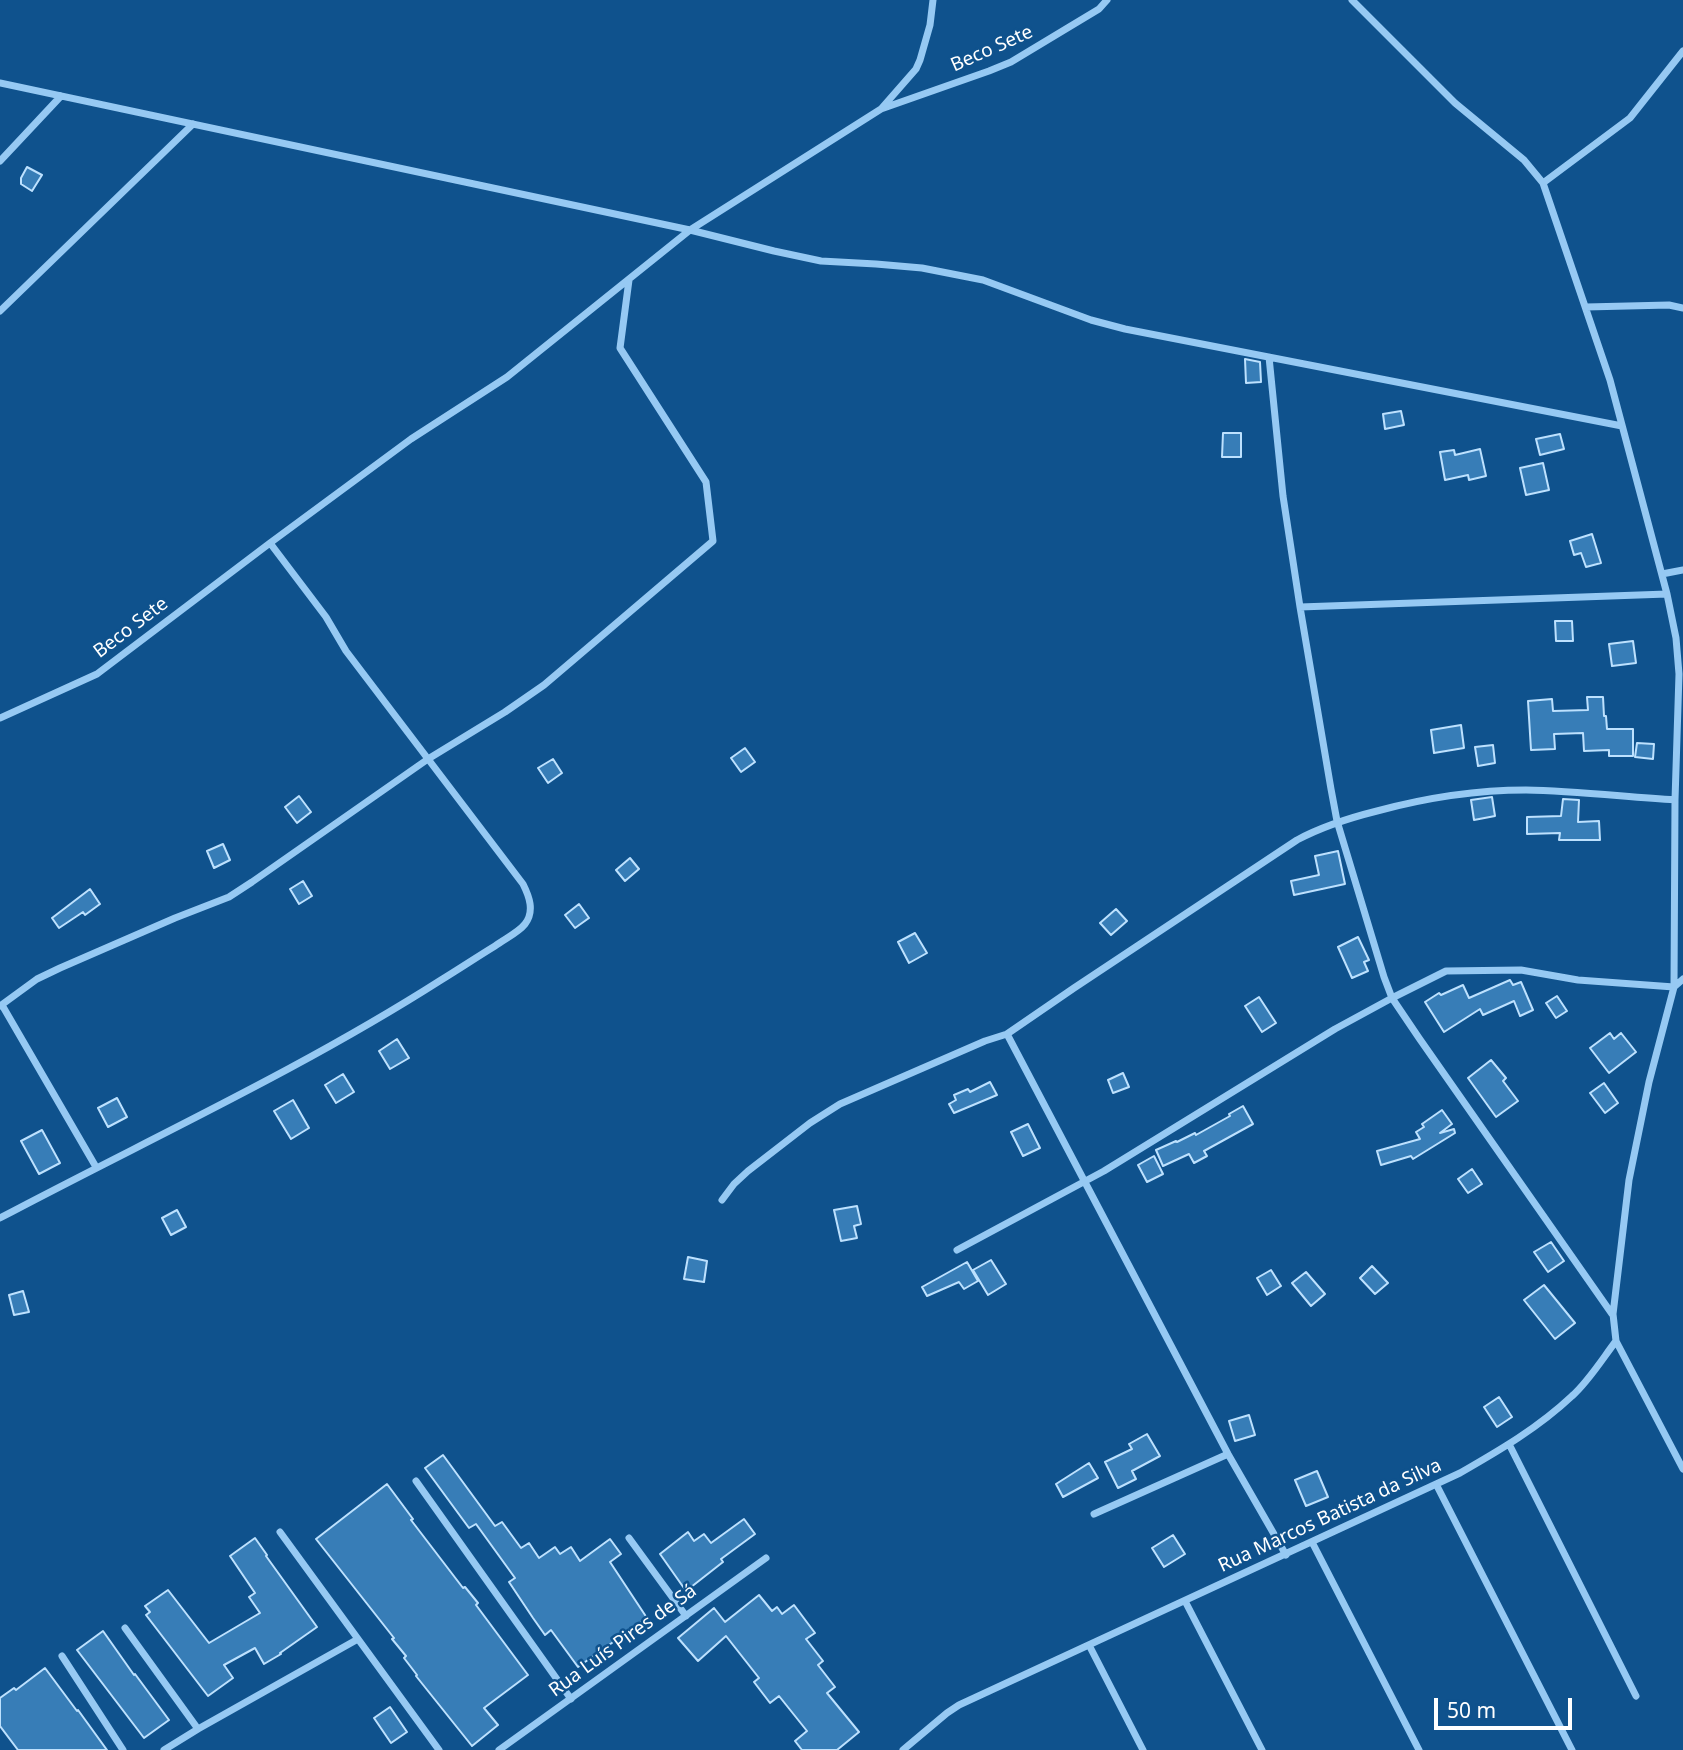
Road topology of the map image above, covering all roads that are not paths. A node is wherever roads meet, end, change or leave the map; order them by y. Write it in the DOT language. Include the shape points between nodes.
graph roads {
  1 [pos="933,0"];
  2 [pos="1107,0"];
  3 [pos="1352,0"];
  4 [pos="1683,51"];
  5 [pos="0,83"];
  6 [pos="61,96"];
  7 [pos="881,109"];
  8 [pos="193,124"];
  9 [pos="0,161"];
  10 [pos="1543,183"];
  11 [pos="690,230"];
  12 [pos="629,279"];
  13 [pos="1586,307"];
  14 [pos="1683,308"];
  15 [pos="0,311"];
  16 [pos="1269,358"];
  17 [pos="1622,426"];
  18 [pos="270,543"];
  19 [pos="1683,570"];
  20 [pos="1662,575"];
  21 [pos="1667,594"];
  22 [pos="1300,607"];
  23 [pos="0,718"];
  24 [pos="428,759"];
  25 [pos="1675,800"];
  26 [pos="1337,821"];
  27 [pos="1683,979"];
  28 [pos="1674,987"];
  29 [pos="1392,998"];
  30 [pos="1,1006"];
  31 [pos="1007,1034"];
  32 [pos="96,1167"];
  33 [pos="1085,1182"];
  34 [pos="722,1200"];
  35 [pos="0,1218"];
  36 [pos="957,1250"];
  37 [pos="1613,1314"];
  38 [pos="1616,1341"];
  39 [pos="1509,1444"];
  40 [pos="1228,1454"];
  41 [pos="1683,1469"];
  42 [pos="416,1481"];
  43 [pos="1436,1484"];
  44 [pos="1094,1514"];
  45 [pos="280,1532"];
  46 [pos="629,1538"];
  47 [pos="1312,1542"];
  48 [pos="1286,1555"];
  49 [pos="766,1558"];
  50 [pos="1185,1601"];
  51 [pos="686,1616"];
  52 [pos="125,1628"];
  53 [pos="358,1639"];
  54 [pos="1089,1645"];
  55 [pos="62,1656"];
  56 [pos="1636,1696"];
  57 [pos="570,1699"];
  58 [pos="198,1729"];
  59 [pos="123,1750"];
  60 [pos="164,1750"];
  61 [pos="439,1750"];
  62 [pos="499,1750"];
  63 [pos="903,1750"];
  64 [pos="1143,1750"];
  65 [pos="1262,1750"];
  66 [pos="1419,1750"];
  67 [pos="1572,1750"];
  1 -- 7 [label="street" via="916,69"];
  2 -- 7 [label="street, Beco Sete" via="1011,62"];
  3 -- 10 [label="street"];
  4 -- 10 [label="street" via="1630,118"];
  5 -- 6 [label="street"];
  6 -- 8 [label="street"];
  6 -- 9 [label="street"];
  7 -- 11 [label="street, Beco Sete"];
  8 -- 11 [label="street"];
  8 -- 15 [label="street"];
  10 -- 13 [label="street"];
  11 -- 12 [label="street, Beco Sete"];
  11 -- 16 [label="street" via="821,261 922,268 983,279 1091,320"];
  12 -- 18 [label="street, Beco Sete" via="507,377 411,439"];
  12 -- 24 [label="street" via="620,348 706,482 713,541 544,685"];
  13 -- 14 [label="street"];
  13 -- 17 [label="street"];
  16 -- 17 [label="street"];
  16 -- 22 [label="street"];
  17 -- 20 [label="street"];
  18 -- 23 [label="street, Beco Sete" via="97,674"];
  18 -- 24 [label="street"];
  19 -- 20 [label="street"];
  20 -- 21 [label="street"];
  21 -- 22 [label="street"];
  21 -- 25 [label="street" via="1679,674"];
  22 -- 26 [label="street"];
  24 -- 30 [label="street" via="229,897 60,968"];
  24 -- 32 [label="street" via="523,884 530,903 527,922 400,1006 225,1103"];
  25 -- 26 [label="street" via="1526,790 1481,792"];
  25 -- 28 [label="street"];
  26 -- 29 [label="street"];
  26 -- 31 [label="street" via="1297,840"];
  27 -- 28 [label="street"];
  28 -- 29 [label="street" via="1578,980 1521,970 1446,971"];
  28 -- 37 [label="street" via="1629,1180"];
  29 -- 33 [label="street"];
  29 -- 37 [label="street"];
  30 -- 32 [label="street"];
  31 -- 33 [label="street"];
  31 -- 34 [label="street" via="840,1104 748,1171"];
  32 -- 35 [label="street"];
  33 -- 36 [label="street"];
  33 -- 40 [label="street"];
  37 -- 38 [label="street"];
  38 -- 39 [label="street, Rua Marcos Batista da Silva" via="1574,1395"];
  38 -- 41 [label="street"];
  39 -- 43 [label="street, Rua Marcos Batista da Silva"];
  39 -- 56 [label="street"];
  40 -- 44 [label="street"];
  40 -- 48 [label="street"];
  42 -- 57 [label="street"];
  43 -- 47 [label="street, Rua Marcos Batista da Silva"];
  43 -- 67 [label="street"];
  45 -- 53 [label="street"];
  46 -- 51 [label="street"];
  47 -- 48 [label="street, Rua Marcos Batista da Silva"];
  47 -- 66 [label="street"];
  48 -- 50 [label="street, Rua Marcos Batista da Silva"];
  49 -- 51 [label="street, Rua Luís Pires de Sá"];
  50 -- 54 [label="street, Rua Marcos Batista da Silva"];
  50 -- 65 [label="street"];
  51 -- 57 [label="street, Rua Luís Pires de Sá"];
  52 -- 58 [label="street"];
  53 -- 58 [label="street"];
  53 -- 61 [label="street"];
  54 -- 63 [label="street, Rua Marcos Batista da Silva" via="959,1706"];
  54 -- 64 [label="street"];
  55 -- 59 [label="street"];
  57 -- 62 [label="street, Rua Luís Pires de Sá"];
  58 -- 60 [label="street"];
}
